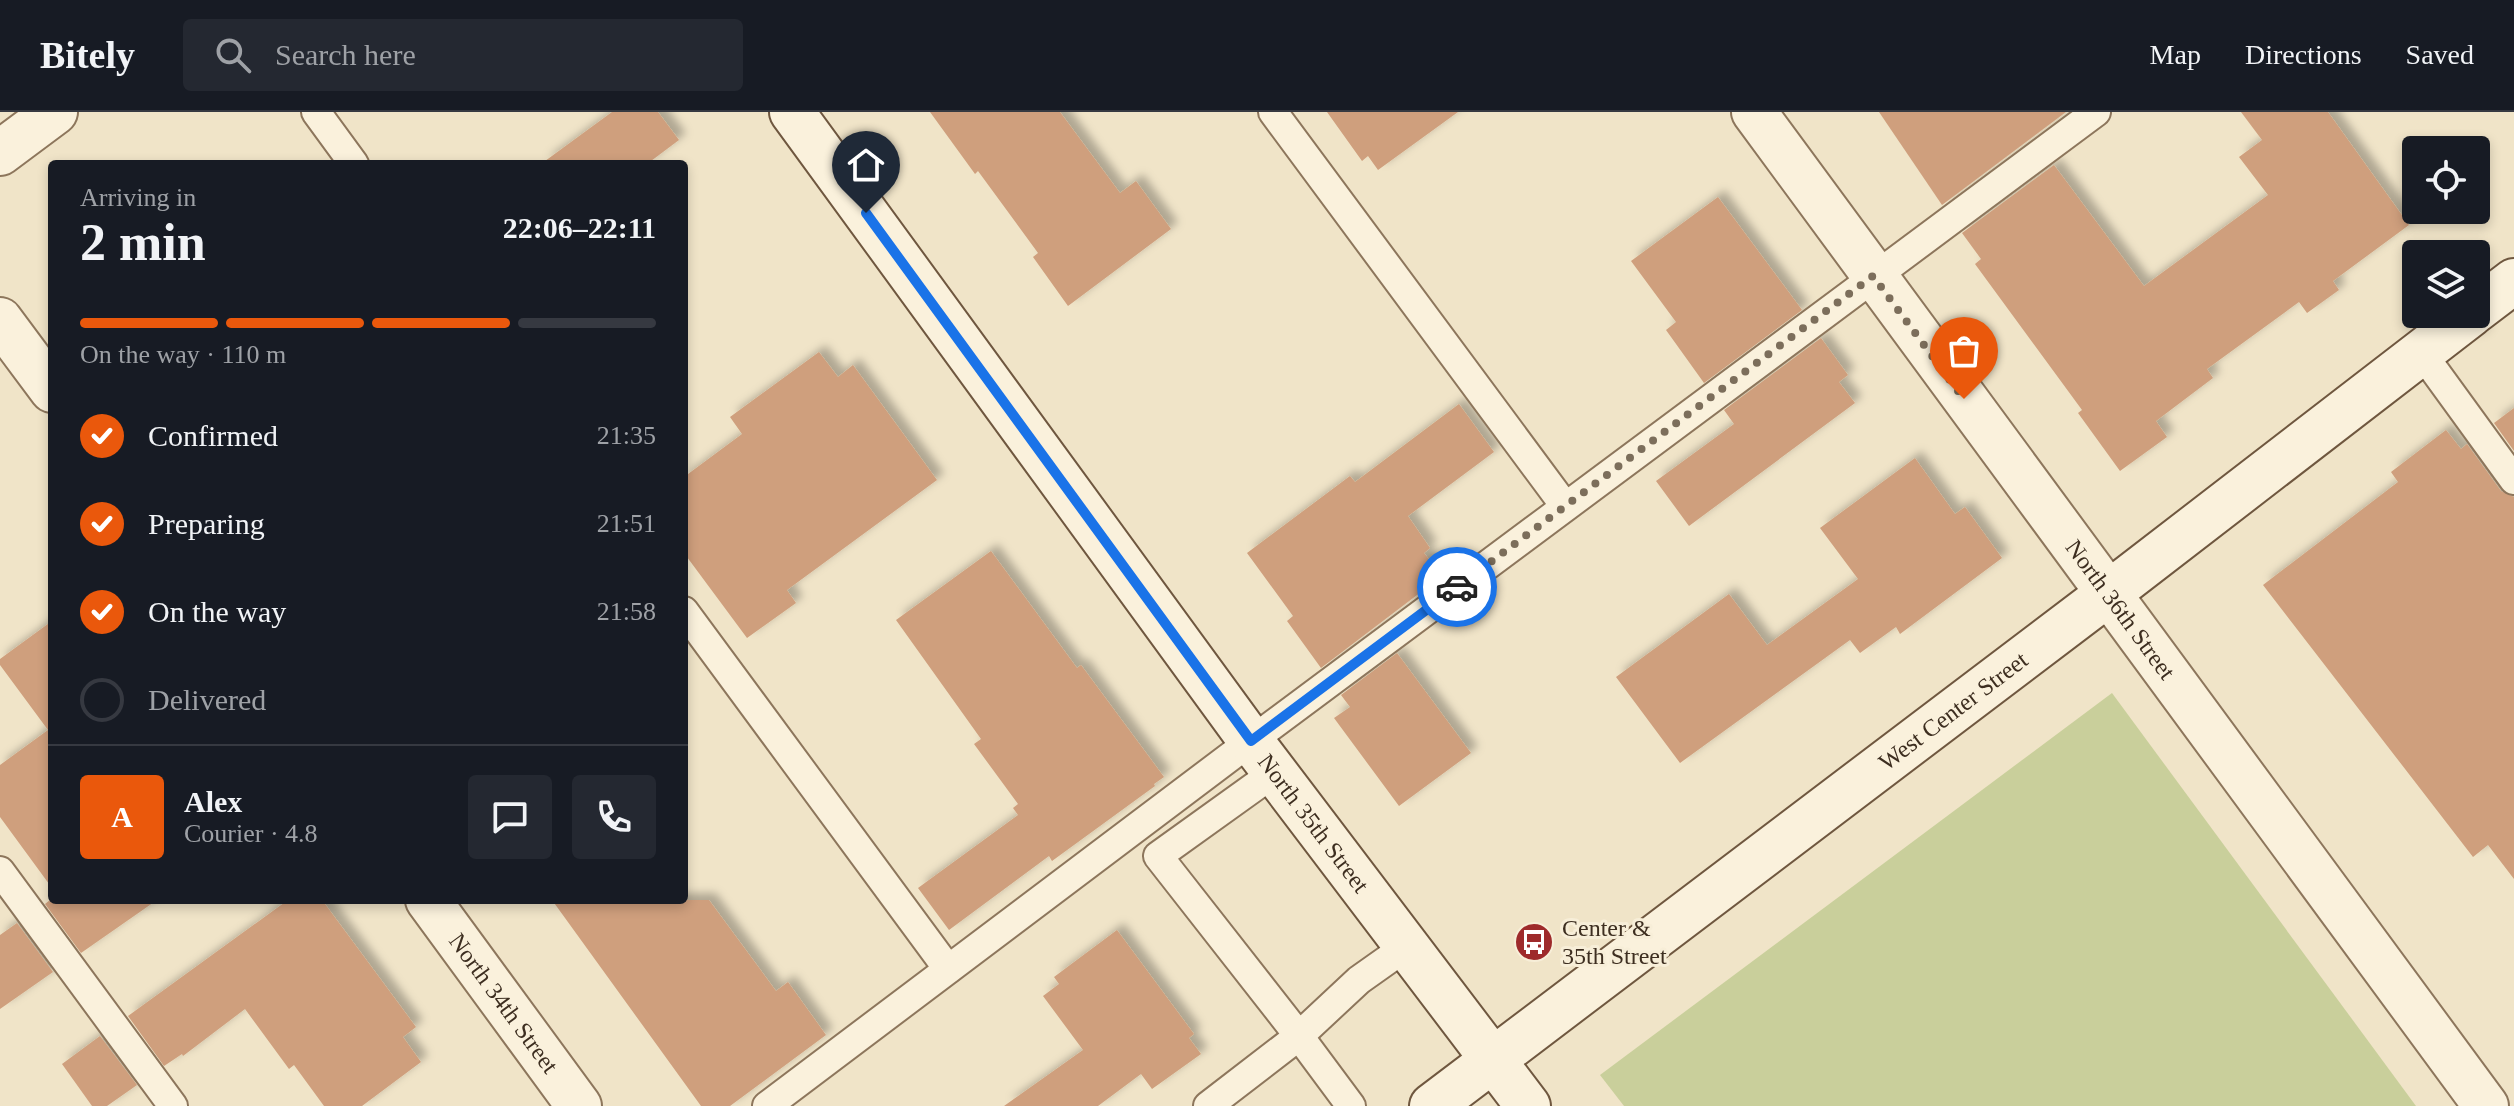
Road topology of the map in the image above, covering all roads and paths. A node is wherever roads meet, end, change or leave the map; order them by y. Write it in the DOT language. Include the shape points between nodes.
graph roads {
  1 [pos="55,112"];
  2 [pos="316,112"];
  3 [pos="792,112"];
  4 [pos="1273,112"];
  5 [pos="1754,112"];
  6 [pos="2096,112"];
  7 [pos="0,153"];
  8 [pos="351,160"];
  9 [pos="1873,276"];
  10 [pos="2514,281"];
  11 [pos="2490,299"];
  12 [pos="0,320"];
  13 [pos="2453,328"];
  14 [pos="2421,352"];
  15 [pos="48,385"];
  16 [pos="2514,480"];
  17 [pos="1565,506"];
  18 [pos="2109,593"];
  19 [pos="688,616"];
  20 [pos="1263,756"];
  21 [pos="0,871"];
  22 [pos="431,904"];
  23 [pos="1407,946"];
  24 [pos="948,969"];
  25 [pos="1299,1036"];
  26 [pos="1494,1060"];
  27 [pos="173,1106"];
  28 [pos="579,1106"];
  29 [pos="767,1106"];
  30 [pos="1208,1106"];
  31 [pos="1351,1106"];
  32 [pos="1432,1106"];
  33 [pos="1528,1106"];
  34 [pos="2486,1106"];
  1 -- 7 [label="street"];
  2 -- 8 [label="lane"];
  3 -- 20 [label="street, North 35th Street"];
  4 -- 17 [label="lane"];
  5 -- 9 [label="street, North 36th Street"];
  6 -- 9 [label="lane"];
  9 -- 17 [label="lane"];
  9 -- 18 [label="street, North 36th Street"];
  10 -- 11 [label="street"];
  12 -- 15 [label="street"];
  13 -- 14 [label="street, West Center Street"];
  14 -- 16 [label="lane"];
  14 -- 18 [label="street, West Center Street"];
  17 -- 20 [label="lane"];
  18 -- 26 [label="street, West Center Street"];
  18 -- 34 [label="street, North 36th Street"];
  19 -- 24 [label="lane"];
  20 -- 23 [label="street, North 35th Street"];
  20 -- 24 [label="lane"];
  20 -- 25 [label="lane" via="1158,856"];
  21 -- 27 [label="lane"];
  22 -- 28 [label="street, North 34th Street"];
  23 -- 25 [label="lane" via="1359,980"];
  23 -- 26 [label="street, North 35th Street"];
  24 -- 29 [label="lane"];
  25 -- 30 [label="lane"];
  25 -- 31 [label="lane"];
  26 -- 32 [label="street, West Center Street"];
  26 -- 33 [label="street, North 35th Street"];
}
